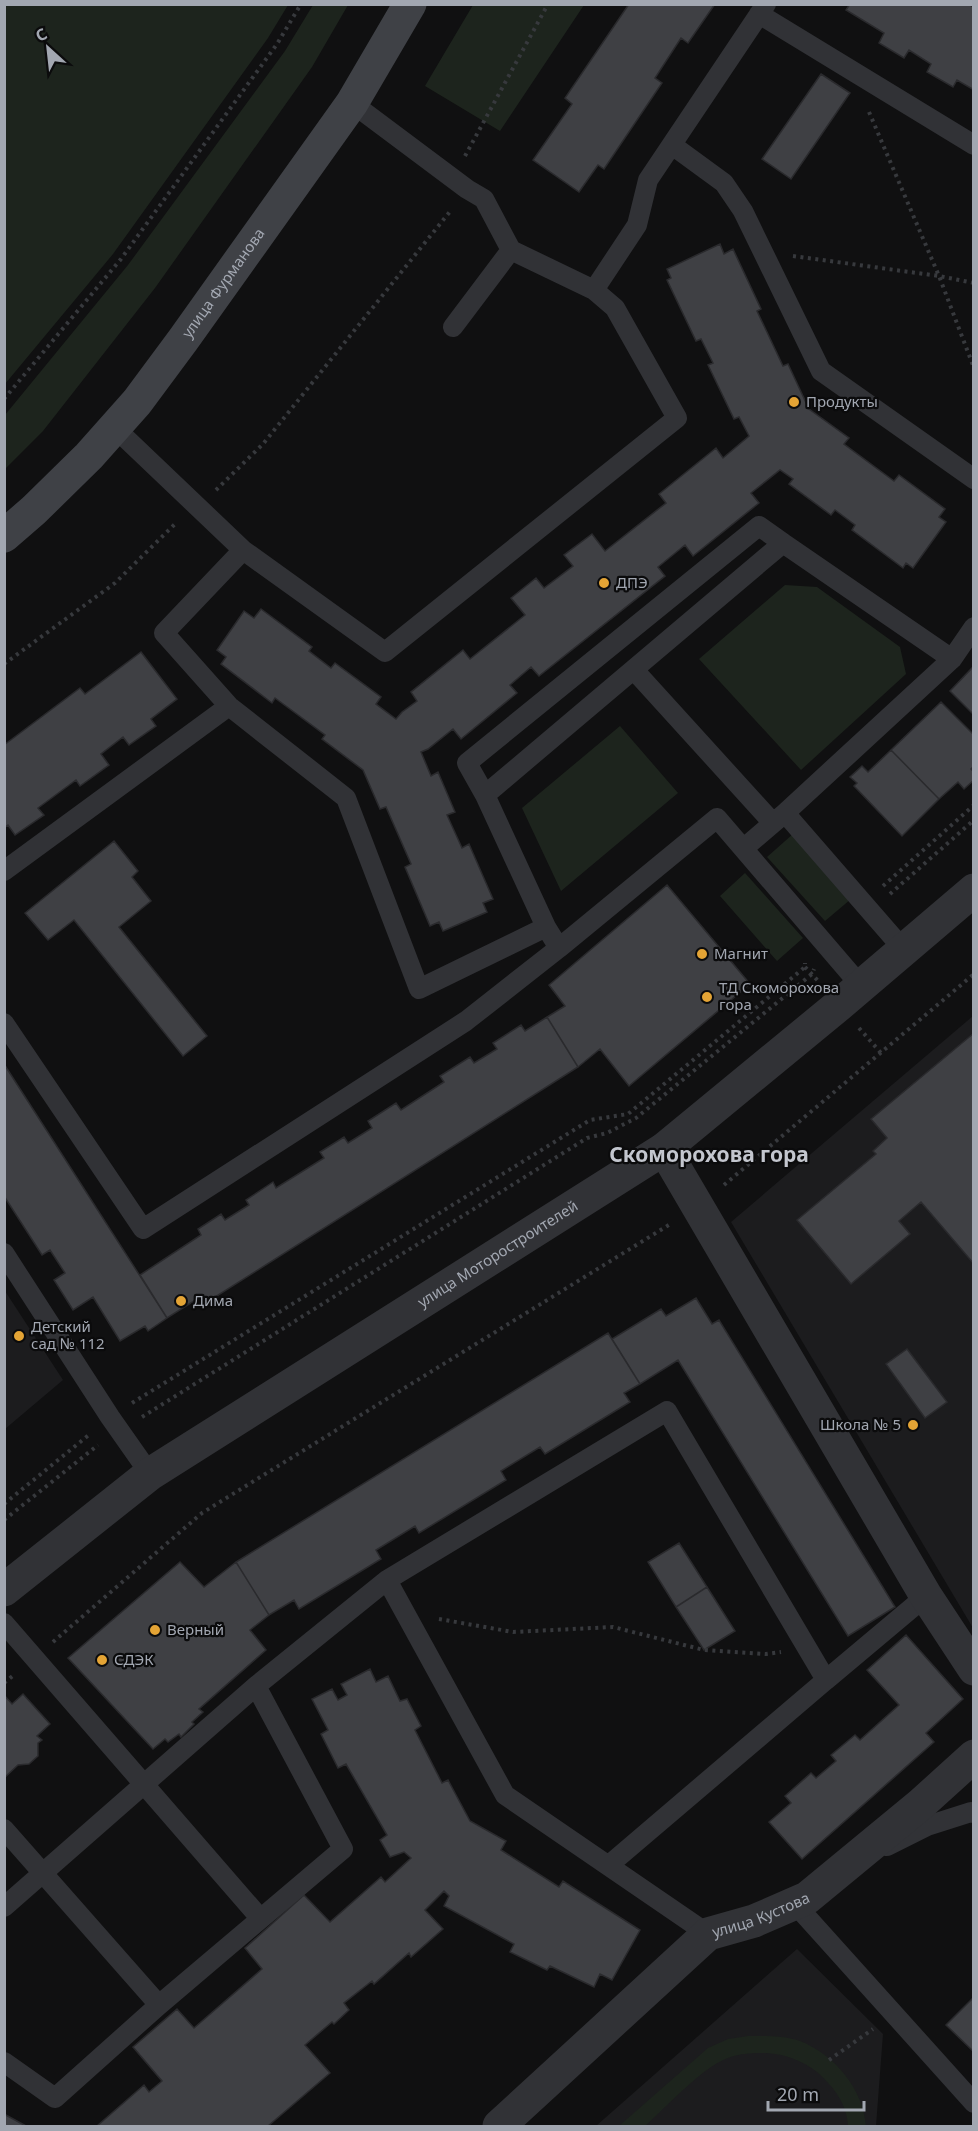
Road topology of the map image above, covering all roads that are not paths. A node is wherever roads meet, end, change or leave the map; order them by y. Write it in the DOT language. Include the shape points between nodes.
graph roads {
  1 [pos="410,4"];
  2 [pos="763,9"];
  3 [pos="352,103"];
  4 [pos="672,145"];
  5 [pos="974,145"];
  6 [pos="511,250"];
  7 [pos="594,290"];
  8 [pos="453,327"];
  9 [pos="116,428"];
  10 [pos="974,479"];
  11 [pos="4,536"];
  12 [pos="783,543"];
  13 [pos="243,550"];
  14 [pos="974,627"];
  15 [pos="952,659"];
  16 [pos="634,670"];
  17 [pos="230,706"];
  18 [pos="484,795"];
  19 [pos="779,818"];
  20 [pos="744,848"];
  21 [pos="4,871"];
  22 [pos="974,890"];
  23 [pos="546,927"];
  24 [pos="559,948"];
  25 [pos="904,950"];
  26 [pos="861,986"];
  27 [pos="4,1023"];
  28 [pos="663,1149"];
  29 [pos="4,1253"];
  30 [pos="150,1474"];
  31 [pos="387,1580"];
  32 [pos="4,1590"];
  33 [pos="926,1596"];
  34 [pos="4,1623"];
  35 [pos="974,1669"];
  36 [pos="826,1680"];
  37 [pos="256,1686"];
  38 [pos="974,1756"];
  39 [pos="143,1784"];
  40 [pos="974,1813"];
  41 [pos="4,1829"];
  42 [pos="850,1864"];
  43 [pos="609,1865"];
  44 [pos="42,1872"];
  45 [pos="795,1904"];
  46 [pos="4,1907"];
  47 [pos="260,1918"];
  48 [pos="708,1934"];
  49 [pos="159,2005"];
  50 [pos="4,2062"];
  51 [pos="974,2103"];
  52 [pos="499,2127"];
  1 -- 3 [label="main road, улица Фурманова"];
  2 -- 4 [label="lane"];
  2 -- 5 [label="lane" via="851,70"];
  3 -- 6 [label="lane" via="484,199"];
  3 -- 9 [label="main road, улица Фурманова"];
  4 -- 7 [label="lane" via="648,180 637,225"];
  4 -- 10 [label="lane" via="724,183 743,211 821,371"];
  6 -- 7 [label="lane"];
  6 -- 8 [label="lane"];
  7 -- 13 [label="lane" via="615,308 677,418 385,652"];
  9 -- 11 [label="main road, улица Фурманова"];
  9 -- 13 [label="lane"];
  12 -- 15 [label="lane"];
  12 -- 16 [label="lane"];
  12 -- 18 [label="lane" via="759,526 467,763"];
  13 -- 17 [label="lane" via="164,633"];
  14 -- 15 [label="lane"];
  15 -- 19 [label="lane"];
  16 -- 18 [label="lane"];
  16 -- 19 [label="lane"];
  17 -- 21 [label="lane"];
  17 -- 23 [label="lane" via="346,798 419,989"];
  18 -- 23 [label="lane"];
  19 -- 20 [label="lane"];
  19 -- 25 [label="lane"];
  20 -- 24 [label="lane" via="717,818"];
  20 -- 26 [label="lane"];
  22 -- 25 [label="street, улица Моторостроителей"];
  23 -- 24 [label="lane"];
  24 -- 27 [label="lane" via="466,1021 143,1229"];
  25 -- 26 [label="street, улица Моторостроителей"];
  26 -- 28 [label="street, улица Моторостроителей"];
  28 -- 30 [label="street, улица Моторостроителей"];
  28 -- 33 [label="street"];
  29 -- 30 [label="lane"];
  30 -- 32 [label="street, улица Моторостроителей"];
  31 -- 36 [label="lane" via="667,1411"];
  31 -- 37 [label="lane"];
  31 -- 43 [label="lane" via="505,1795"];
  33 -- 35 [label="street"];
  33 -- 36 [label="lane"];
  34 -- 39 [label="lane"];
  36 -- 43 [label="lane"];
  37 -- 39 [label="lane"];
  37 -- 47 [label="lane" via="343,1850"];
  38 -- 42 [label="street, улица Кустова"];
  39 -- 44 [label="lane"];
  39 -- 47 [label="lane"];
  40 -- 42 [label="lane" via="927,1826"];
  41 -- 44 [label="lane"];
  42 -- 45 [label="street, улица Кустова"];
  43 -- 48 [label="lane"];
  44 -- 46 [label="lane"];
  44 -- 49 [label="lane"];
  45 -- 48 [label="street, улица Кустова"];
  45 -- 51 [label="lane"];
  47 -- 49 [label="lane"];
  48 -- 52 [label="street, улица Кустова"];
  49 -- 50 [label="lane" via="55,2098"];
}
